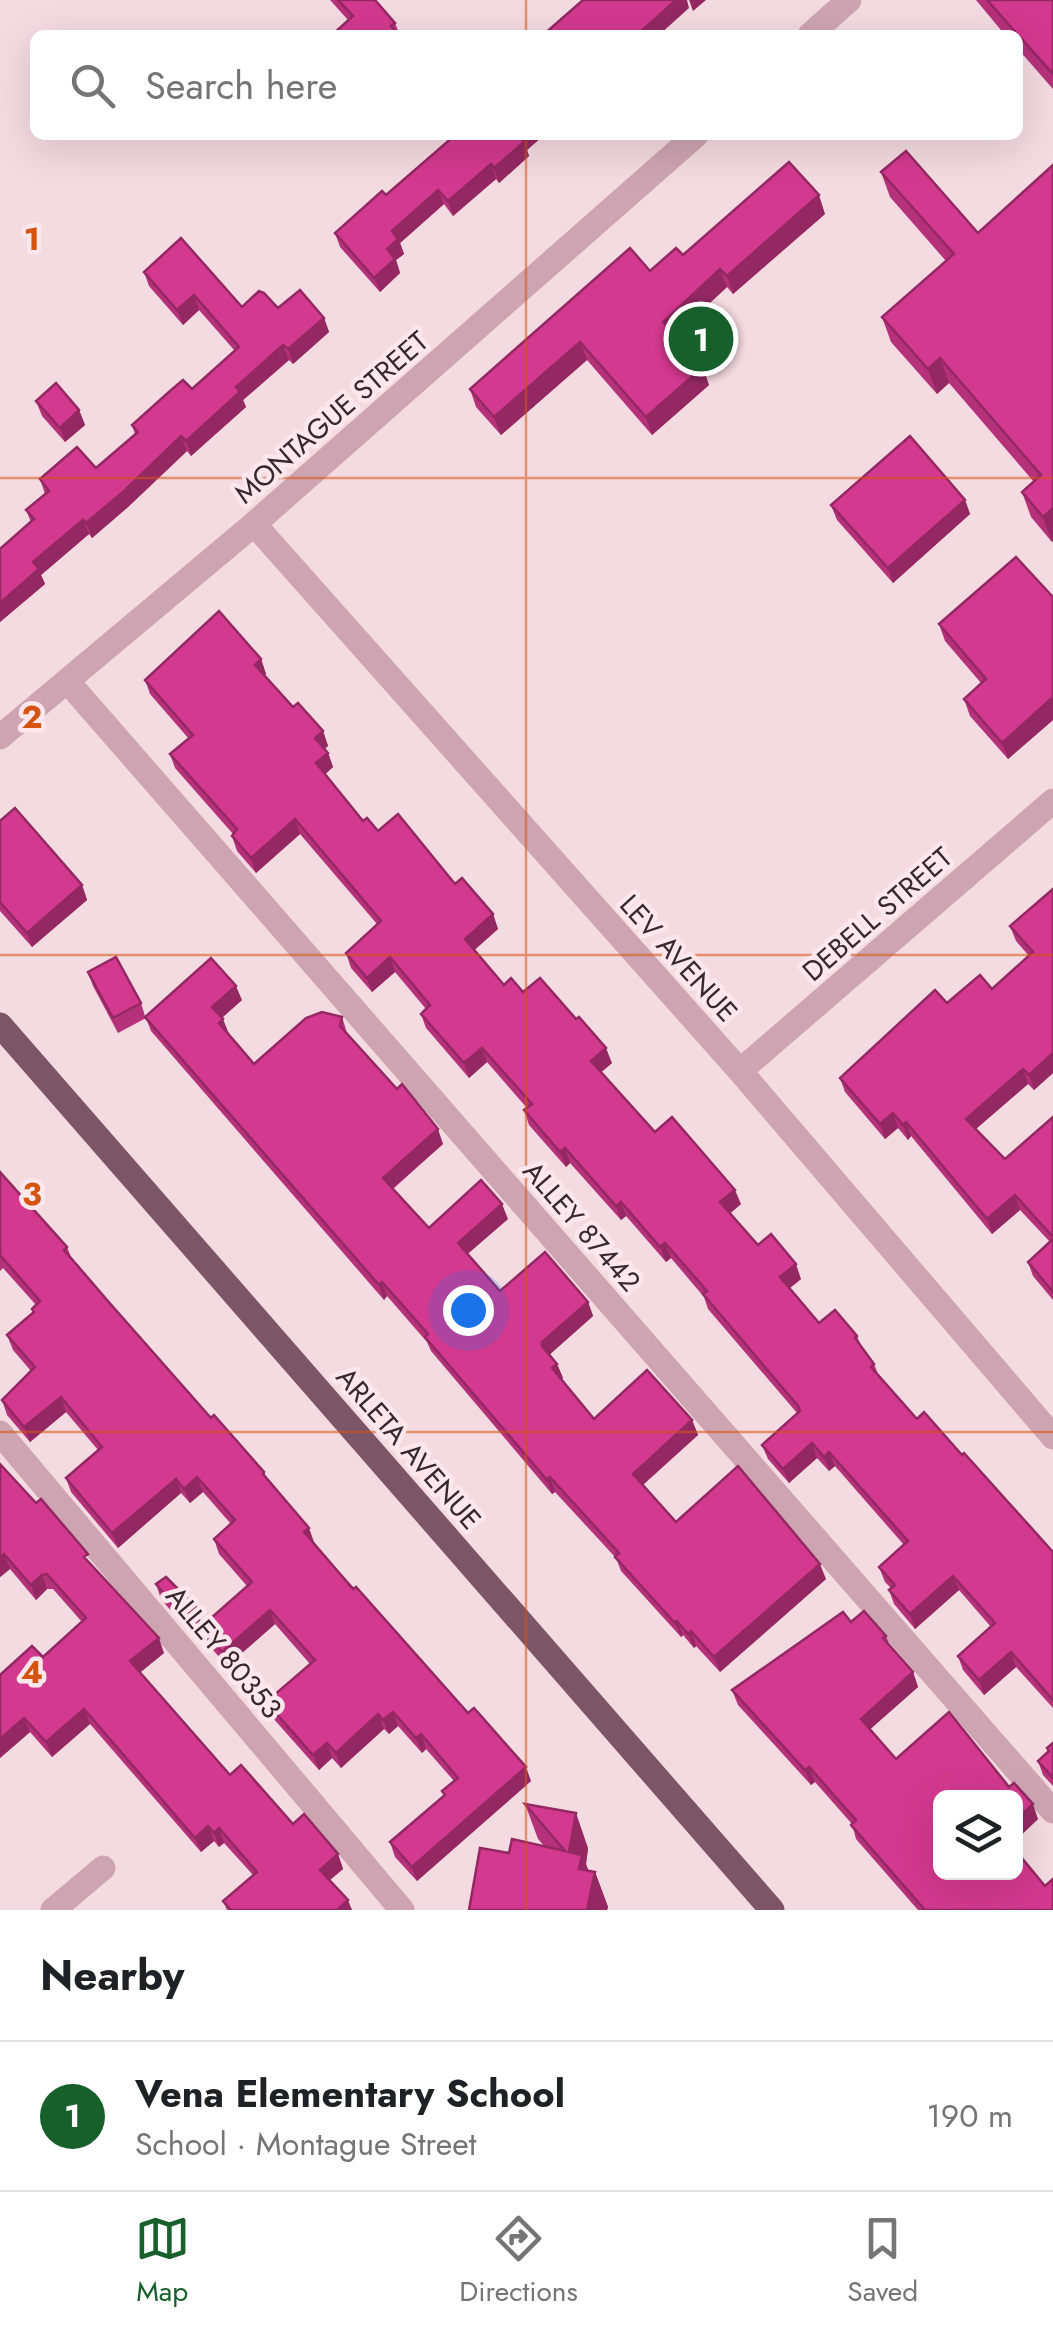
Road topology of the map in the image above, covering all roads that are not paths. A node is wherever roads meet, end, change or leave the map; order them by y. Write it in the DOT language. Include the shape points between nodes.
graph roads {
  1 [pos="849,0"];
  2 [pos="816,30"];
  3 [pos="690,140"];
  4 [pos="254,524"];
  5 [pos="67,681"];
  6 [pos="0,737"];
  7 [pos="1053,801"];
  8 [pos="0,1025"];
  9 [pos="740,1072"];
  10 [pos="0,1433"];
  11 [pos="1053,1436"];
  12 [pos="1053,1811"];
  13 [pos="103,1868"];
  14 [pos="52,1910"];
  15 [pos="402,1910"];
  16 [pos="772,1910"];
  1 -- 2 [label="street"];
  3 -- 4 [label="street, MONTAGUE STREET"];
  4 -- 5 [label="street, MONTAGUE STREET"];
  4 -- 9 [label="street, LEV AVENUE"];
  5 -- 6 [label="street, MONTAGUE STREET"];
  5 -- 12 [label="street, ALLEY 87442"];
  7 -- 9 [label="street, DEBELL STREET"];
  8 -- 16 [label="main road, ARLETA AVENUE"];
  9 -- 11 [label="street, LEV AVENUE"];
  10 -- 15 [label="street, ALLEY 80353"];
  13 -- 14 [label="street"];
}
